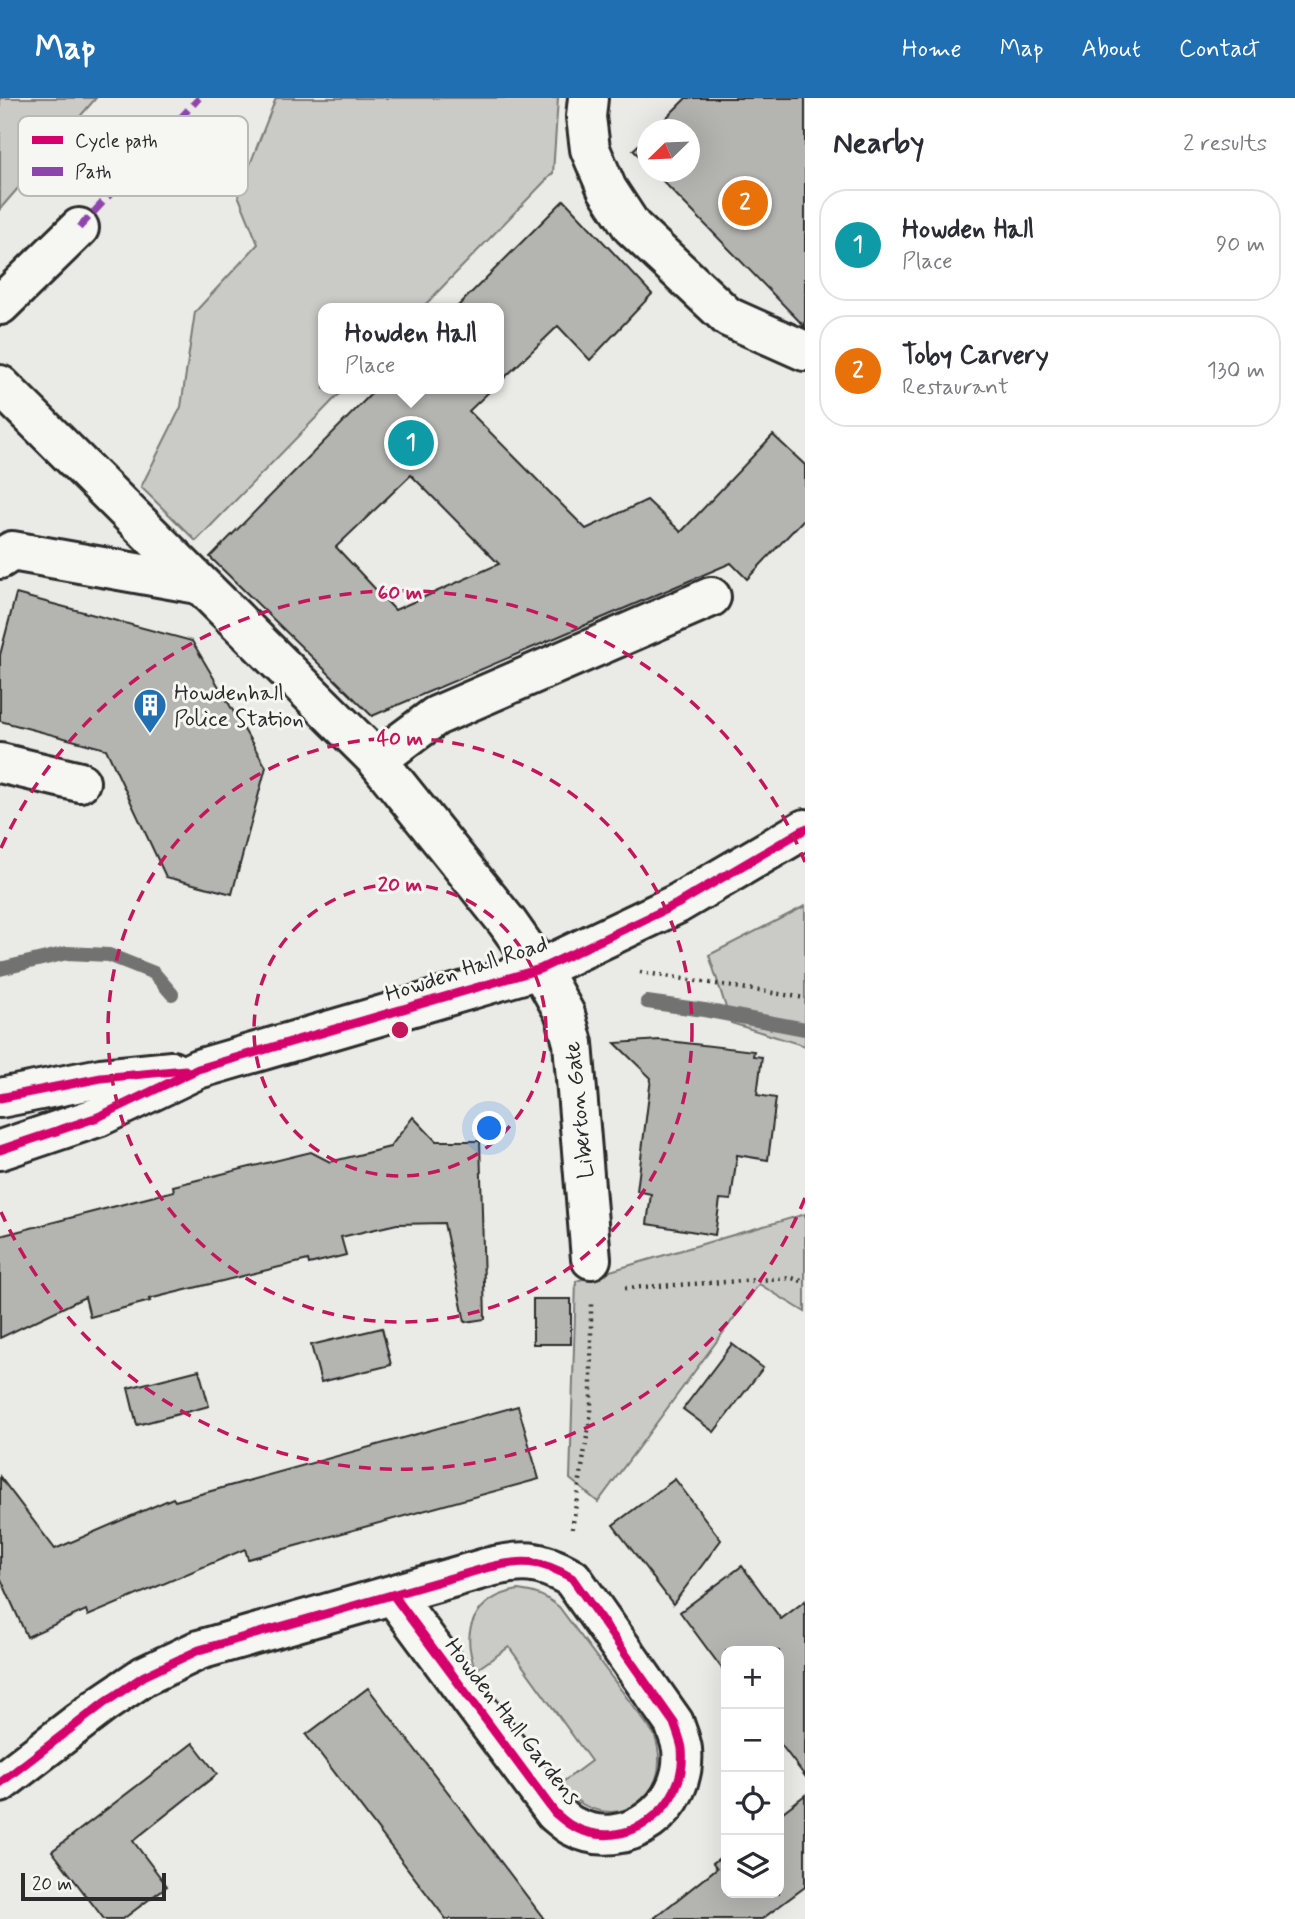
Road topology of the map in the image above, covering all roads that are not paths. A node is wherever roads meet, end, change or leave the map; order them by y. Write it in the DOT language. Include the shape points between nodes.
graph roads {
  1 [pos="588,98"];
  2 [pos="79,228"];
  3 [pos="0,305"];
  4 [pos="805,351"];
  5 [pos="0,385"];
  6 [pos="0,559"];
  7 [pos="198,584"];
  8 [pos="711,597"];
  9 [pos="377,761"];
  10 [pos="0,763"];
  11 [pos="79,782"];
  12 [pos="805,829"];
  13 [pos="540,969"];
  14 [pos="198,1069"];
  15 [pos="0,1098"];
  16 [pos="0,1150"];
  17 [pos="591,1275"];
  18 [pos="394,1596"];
  19 [pos="0,1783"];
  1 -- 4 [label="street" via="590,149 607,189 632,227 728,317"];
  2 -- 3 [label="street"];
  5 -- 7 [label="street, Liberton Gate"];
  6 -- 7 [label="street" via="12,551"];
  7 -- 9 [label="street, Liberton Gate"];
  8 -- 9 [label="street" via="436,716"];
  9 -- 13 [label="street, Liberton Gate"];
  10 -- 11 [label="street"];
  12 -- 13 [label="street, Howden Hall Road" via="677,904"];
  13 -- 14 [label="street, Howden Hall Road"];
  13 -- 17 [label="street, Liberton Gate" via="565,1014 573,1043"];
  14 -- 15 [label="street, Howden Hall Road" via="101,1078"];
  14 -- 16 [label="street, Howden Hall Road" via="98,1117"];
  18 -- 18 [label="street, Howden Hall Gardens" via="510,1562 535,1561 572,1578 674,1723 682,1747 682,1773 673,1798 637,1829 615,1835 572,1826 555,1812"];
  18 -- 19 [label="street, Howden Hall Gardens" via="199,1650 144,1676"];
}
